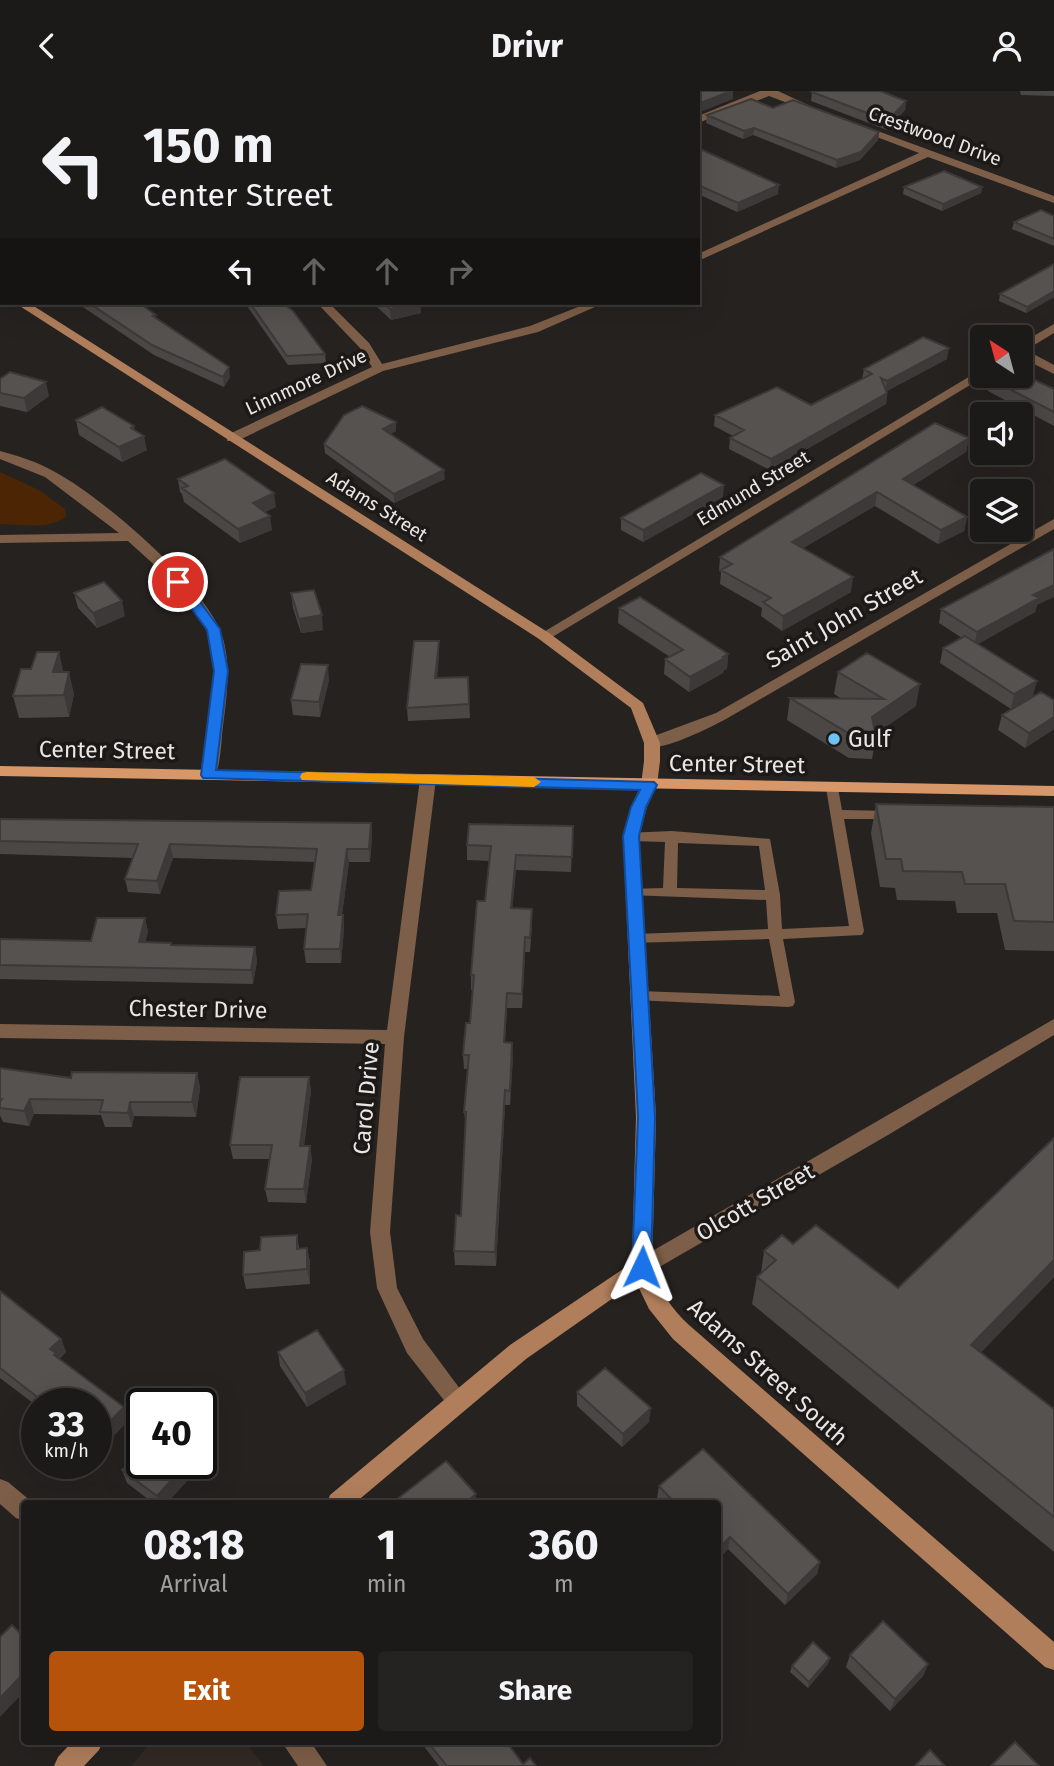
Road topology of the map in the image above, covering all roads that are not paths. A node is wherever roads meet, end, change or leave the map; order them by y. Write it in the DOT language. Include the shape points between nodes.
graph roads {
  1 [pos="769,92"];
  2 [pos="830,116"];
  3 [pos="700,119"];
  4 [pos="842,121"];
  5 [pos="928,153"];
  6 [pos="1028,190"];
  7 [pos="1054,193"];
  8 [pos="1054,200"];
  9 [pos="700,257"];
  10 [pos="24,305"];
  11 [pos="325,305"];
  12 [pos="593,305"];
  13 [pos="1054,328"];
  14 [pos="1033,342"];
  15 [pos="1033,358"];
  16 [pos="379,368"];
  17 [pos="1054,370"];
  18 [pos="970,380"];
  19 [pos="232,438"];
  20 [pos="0,455"];
  21 [pos="1054,523"];
  22 [pos="130,537"];
  23 [pos="0,539"];
  24 [pos="544,636"];
  25 [pos="652,743"];
  26 [pos="0,771"];
  27 [pos="208,775"];
  28 [pos="428,779"];
  29 [pos="649,785"];
  30 [pos="832,788"];
  31 [pos="1054,791"];
  32 [pos="837,814"];
  33 [pos="905,815"];
  34 [pos="631,836"];
  35 [pos="672,837"];
  36 [pos="633,892"];
  37 [pos="670,892"];
  38 [pos="773,895"];
  39 [pos="775,932"];
  40 [pos="635,939"];
  41 [pos="639,996"];
  42 [pos="1054,1026"];
  43 [pos="0,1031"];
  44 [pos="395,1037"];
  45 [pos="642,1267"];
  46 [pos="458,1401"];
  47 [pos="0,1490"];
  48 [pos="342,1500"];
  49 [pos="21,1508"];
  50 [pos="1054,1658"];
  51 [pos="86,1745"];
  52 [pos="297,1745"];
  53 [pos="67,1766"];
  54 [pos="314,1766"];
  1 -- 2 [label="street"];
  1 -- 3 [label="street"];
  4 -- 5 [label="street, Crestwood Drive"];
  5 -- 6 [label="street, Crestwood Drive"];
  5 -- 9 [label="street"];
  6 -- 7 [label="street"];
  6 -- 8 [label="street, Crestwood Drive"];
  10 -- 19 [label="main road, Adams Street"];
  11 -- 16 [label="street" via="365,346"];
  12 -- 16 [label="street, Linnmore Drive" via="534,329"];
  13 -- 14 [label="street"];
  15 -- 17 [label="street"];
  16 -- 19 [label="street, Linnmore Drive"];
  18 -- 24 [label="street, Edmund Street"];
  19 -- 24 [label="main road, Adams Street"];
  20 -- 22 [label="street" via="52,475"];
  21 -- 25 [label="street, Saint John Street" via="721,716"];
  22 -- 23 [label="street"];
  22 -- 27 [label="street" via="190,594 214,629 221,671"];
  24 -- 25 [label="main road, Adams Street" via="638,706"];
  25 -- 29 [label="main road, Adams Street"];
  26 -- 27 [label="main road, Center Street"];
  27 -- 28 [label="main road, Center Street"];
  28 -- 29 [label="main road, Center Street"];
  28 -- 44 [label="street, Carol Drive"];
  29 -- 30 [label="main road, Center Street"];
  29 -- 34 [label="main road, Adams Street South"];
  30 -- 31 [label="main road, Center Street"];
  30 -- 32 [label="lane"];
  32 -- 33 [label="lane"];
  32 -- 39 [label="lane" via="857,931"];
  34 -- 35 [label="lane"];
  34 -- 36 [label="main road, Adams Street South"];
  35 -- 37 [label="lane"];
  35 -- 38 [label="lane" via="765,842"];
  36 -- 37 [label="lane"];
  36 -- 40 [label="main road, Adams Street South"];
  37 -- 38 [label="lane"];
  38 -- 39 [label="lane"];
  39 -- 40 [label="lane"];
  39 -- 41 [label="lane" via="788,1002"];
  40 -- 41 [label="main road, Adams Street South"];
  41 -- 45 [label="main road, Adams Street South" via="646,1117"];
  42 -- 45 [label="street, Olcott Street"];
  43 -- 44 [label="street, Chester Drive"];
  44 -- 46 [label="street, Carol Drive" via="380,1232 387,1288 415,1346"];
  45 -- 46 [label="main road, Olcott Street" via="529,1344"];
  45 -- 50 [label="main road, Adams Street South" via="655,1303 681,1332"];
  46 -- 48 [label="main road, Olcott Street"];
  47 -- 49 [label="street"];
  51 -- 53 [label="main road"];
  52 -- 54 [label="street"];
}
